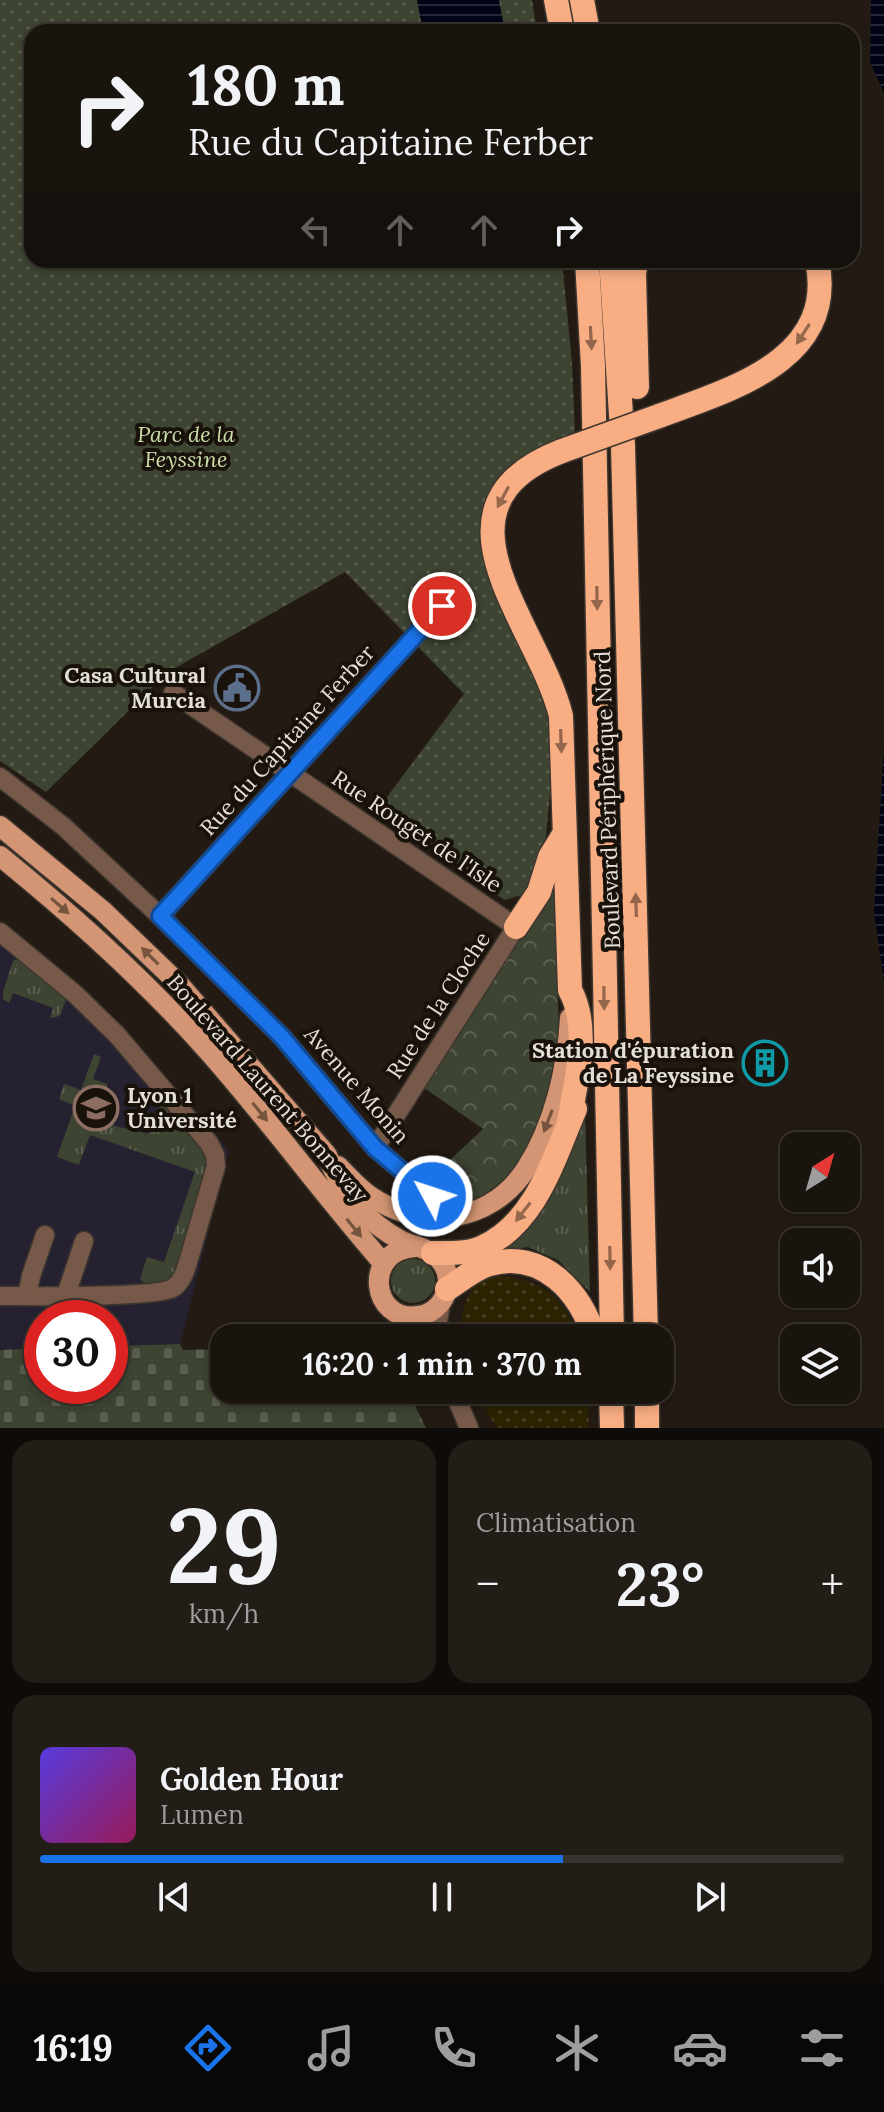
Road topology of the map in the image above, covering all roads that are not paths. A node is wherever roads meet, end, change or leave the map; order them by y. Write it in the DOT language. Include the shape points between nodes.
graph roads {
  1 [pos="556,0"];
  2 [pos="582,0"];
  3 [pos="560,24"];
  4 [pos="586,24"];
  5 [pos="587,268"];
  6 [pos="612,268"];
  7 [pos="636,268"];
  8 [pos="818,268"];
  9 [pos="624,479"];
  10 [pos="439,594"];
  11 [pos="173,693"];
  12 [pos="290,773"];
  13 [pos="0,777"];
  14 [pos="0,826"];
  15 [pos="564,834"];
  16 [pos="0,856"];
  17 [pos="160,916"];
  18 [pos="516,927"];
  19 [pos="0,932"];
  20 [pos="570,990"];
  21 [pos="605,1042"];
  22 [pos="569,1122"];
  23 [pos="375,1148"];
  24 [pos="327,1155"];
  25 [pos="432,1196"];
  26 [pos="45,1235"];
  27 [pos="84,1241"];
  28 [pos="424,1250"];
  29 [pos="383,1263"];
  30 [pos="66,1295"];
  31 [pos="0,1296"];
  32 [pos="27,1296"];
  33 [pos="444,1296"];
  34 [pos="406,1316"];
  35 [pos="413,1324"];
  36 [pos="438,1324"];
  37 [pos="588,1324"];
  38 [pos="612,1324"];
  39 [pos="646,1324"];
  40 [pos="459,1404"];
  41 [pos="611,1404"];
  42 [pos="647,1404"];
  43 [pos="469,1428"];
  44 [pos="612,1428"];
  45 [pos="647,1428"];
  1 -- 3 [label="highway"];
  2 -- 4 [label="highway"];
  5 -- 21 [label="highway, Boulevard Périphérique Nord, one-way"];
  6 -- 9 [label="highway, Boulevard Périphérique Nord"];
  7 -- 9 [label="highway" via="637,449"];
  8 -- 15 [label="highway, one-way, bridge" via="820,289 806,331 788,354 756,379 535,463 511,482 494,515 491,540 498,572 561,716"];
  39 -- 9 [label="highway, Boulevard Périphérique Nord, one-way"];
  10 -- 12 [label="street, Rue du Capitaine Ferber" via="442,606"];
  11 -- 12 [label="street, Rue Rouget de l'Isle"];
  12 -- 17 [label="street, Rue du Capitaine Ferber"];
  12 -- 18 [label="street, Rue Rouget de l'Isle"];
  13 -- 17 [label="street, Avenue Monin" via="63,826"];
  24 -- 14 [label="main road, Boulevard Laurent Bonnevay, one-way" via="178,983 103,911"];
  15 -- 18 [label="highway" via="539,892"];
  15 -- 20 [label="highway"];
  16 -- 29 [label="main road, Boulevard Laurent Bonnevay, one-way" via="168,1008"];
  17 -- 23 [label="street, Avenue Monin" via="282,1037"];
  18 -- 23 [label="street, Rue de la Cloche"];
  19 -- 30 [label="street" via="117,1035 215,1155 179,1282 161,1292"];
  20 -- 22 [label="highway" via="580,1026"];
  20 -- 24 [label="main road, one-way" via="569,1043 547,1126 526,1169 489,1205 446,1218 418,1217 368,1195"];
  21 -- 22 [label="highway" via="589,1065"];
  21 -- 38 [label="highway, Boulevard Périphérique Nord, one-way"];
  22 -- 28 [label="highway, one-way" via="543,1182 508,1229 472,1251"];
  23 -- 25 [label="street, Avenue Monin"];
  24 -- 28 [label="main road, Boulevard Laurent Bonnevay" via="349,1198 377,1226"];
  26 -- 32 [label="street"];
  27 -- 30 [label="street"];
  28 -- 29 [label="main road" via="397,1251"];
  28 -- 33 [label="main road" via="446,1269"];
  29 -- 34 [label="main road" via="381,1295 391,1309"];
  30 -- 32 [label="street"];
  31 -- 32 [label="street"];
  33 -- 34 [label="main road" via="422,1316"];
  33 -- 36 [label="street"];
  33 -- 37 [label="highway" via="486,1264 538,1267 561,1280 578,1299"];
  34 -- 35 [label="street"];
  40 -- 43 [label="street"];
  41 -- 44 [label="highway"];
  42 -- 45 [label="highway"];
}
